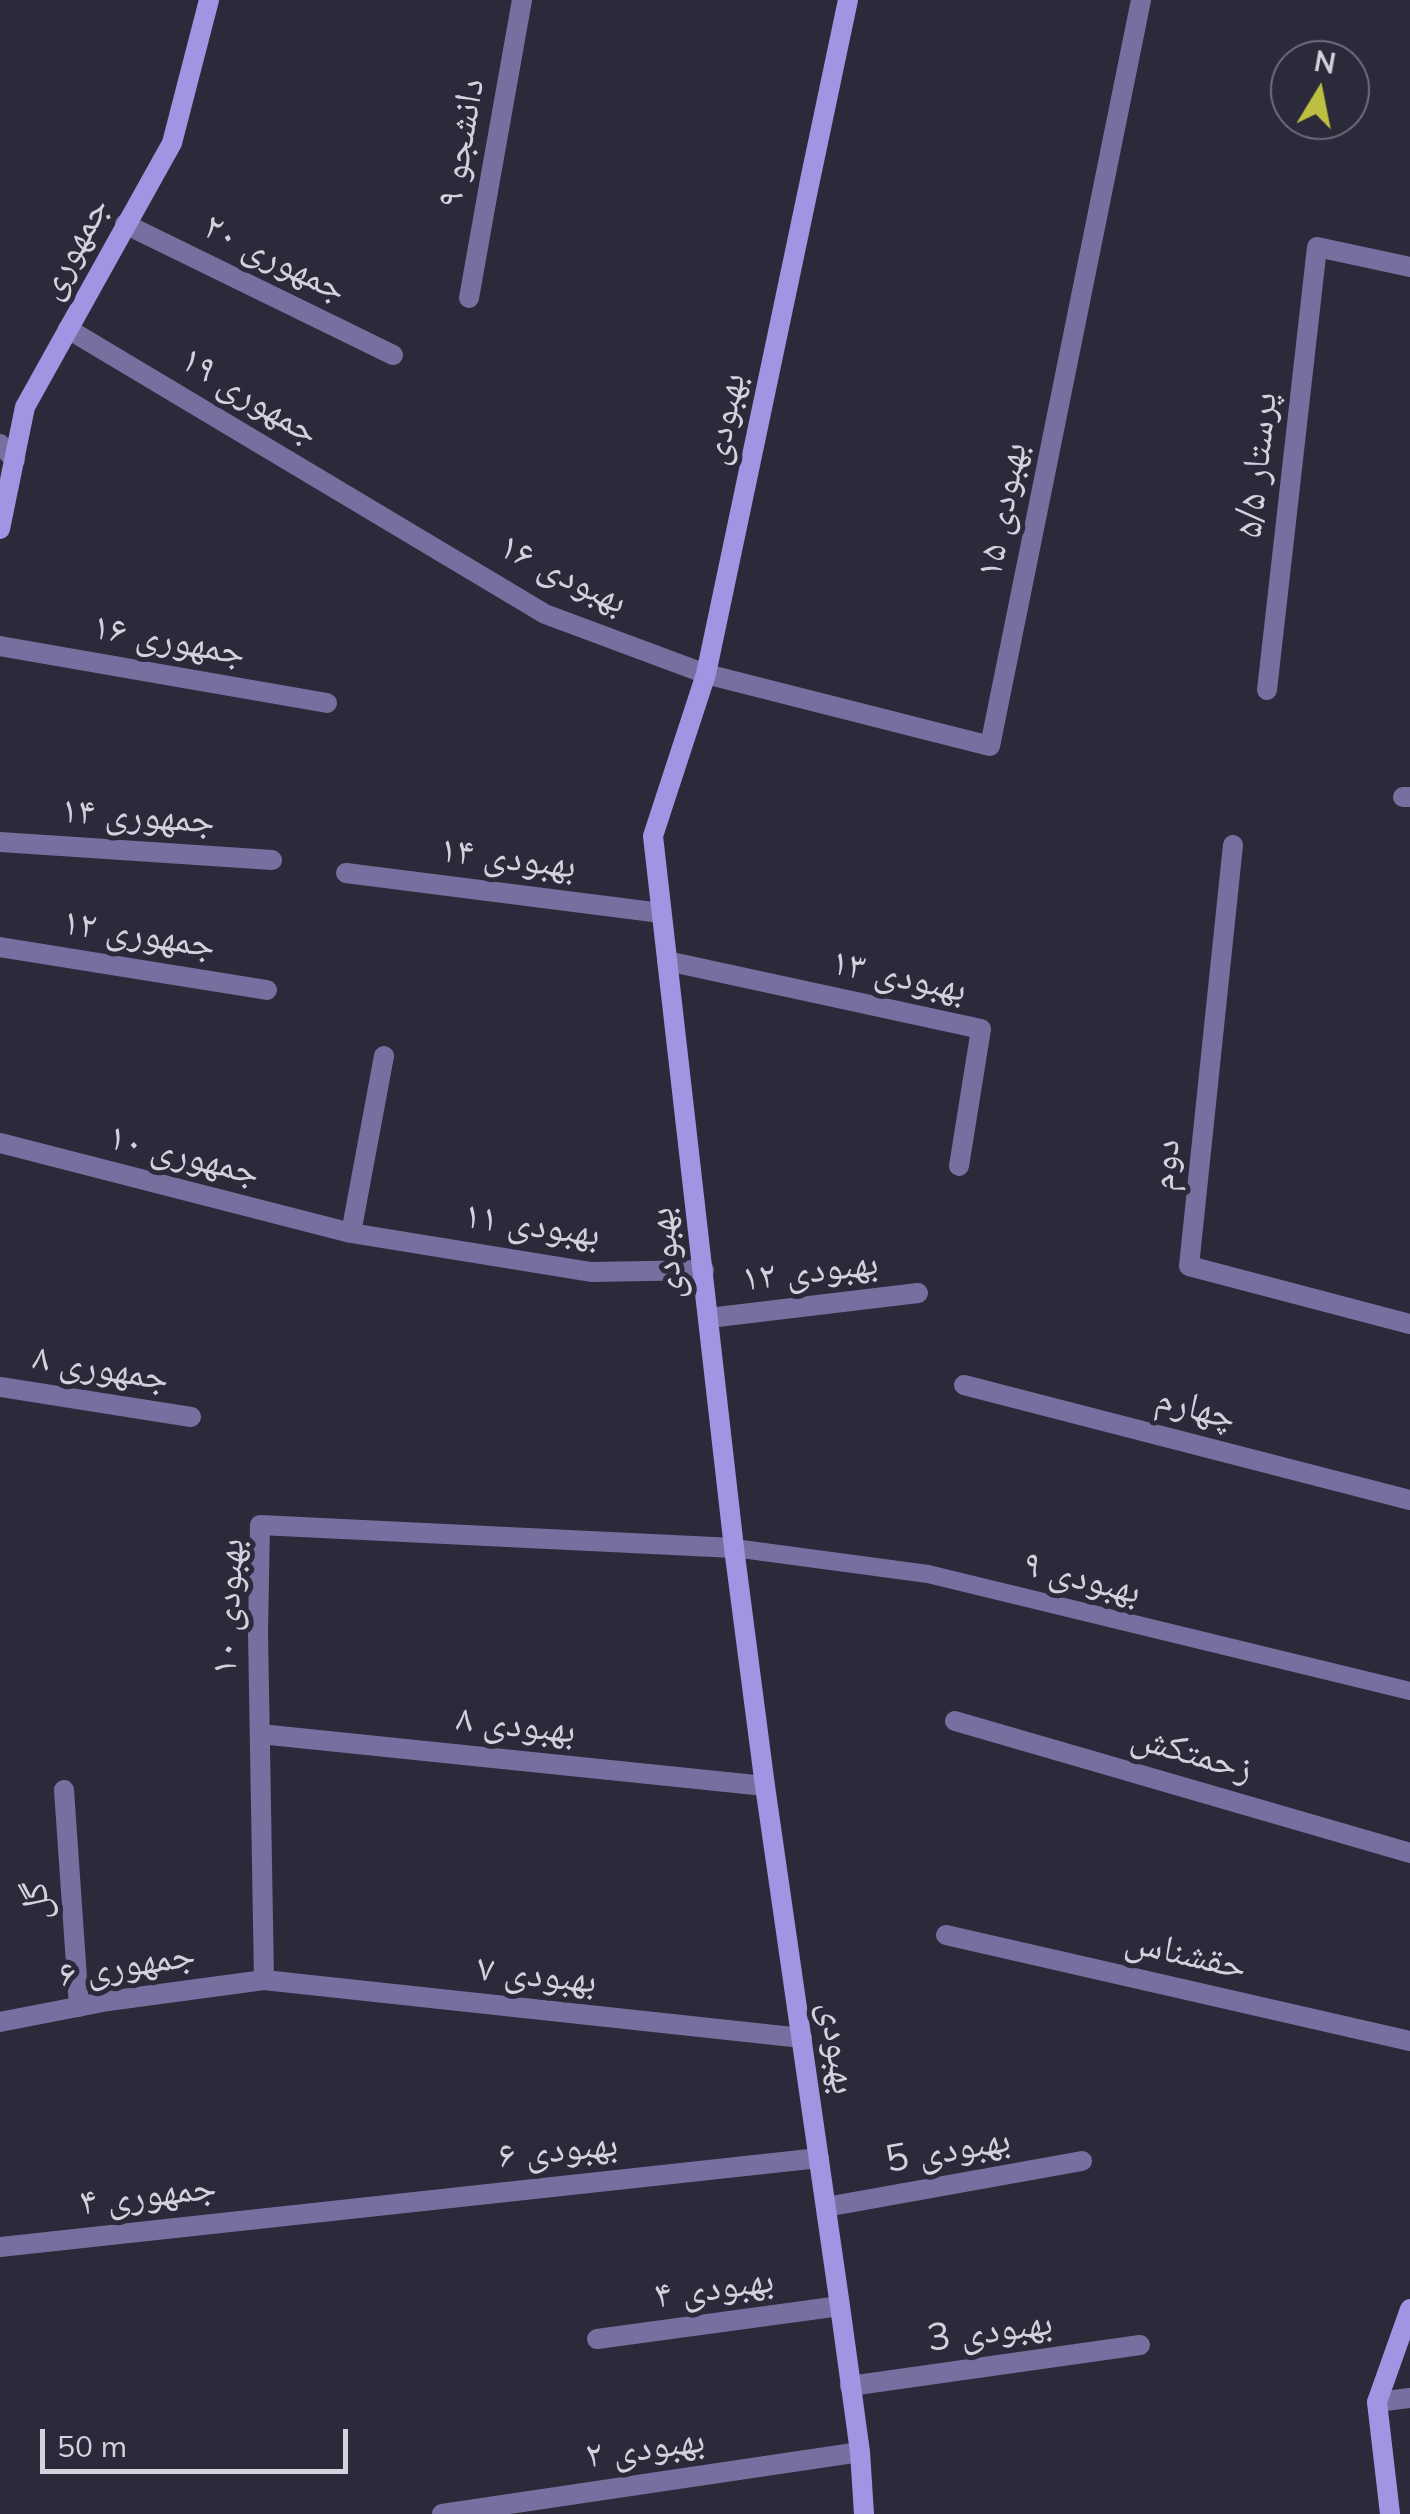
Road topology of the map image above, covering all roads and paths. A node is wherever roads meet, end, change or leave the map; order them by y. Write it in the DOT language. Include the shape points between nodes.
graph roads {
  1 [pos="209,0"];
  2 [pos="522,0"];
  3 [pos="848,0"];
  4 [pos="1141,0"];
  5 [pos="126,224"];
  6 [pos="1410,267"];
  7 [pos="469,298"];
  8 [pos="68,328"];
  9 [pos="393,355"];
  10 [pos="0,444"];
  11 [pos="15,460"];
  12 [pos="396,524"];
  13 [pos="0,528"];
  14 [pos="0,646"];
  15 [pos="706,674"];
  16 [pos="1266,690"];
  17 [pos="327,703"];
  18 [pos="0,842"];
  19 [pos="1232,845"];
  20 [pos="272,860"];
  21 [pos="346,873"];
  22 [pos="662,913"];
  23 [pos="0,947"];
  24 [pos="667,962"];
  25 [pos="267,990"];
  26 [pos="384,1056"];
  27 [pos="0,1143"];
  28 [pos="959,1166"];
  29 [pos="351,1234"];
  30 [pos="704,1270"];
  31 [pos="918,1292"];
  32 [pos="710,1318"];
  33 [pos="1410,1324"];
  34 [pos="964,1384"];
  35 [pos="0,1387"];
  36 [pos="192,1417"];
  37 [pos="1410,1500"];
  38 [pos="734,1548"];
  39 [pos="1410,1691"];
  40 [pos="955,1721"];
  41 [pos="260,1734"];
  42 [pos="765,1786"];
  43 [pos="64,1790"];
  44 [pos="1410,1853"];
  45 [pos="946,1935"];
  46 [pos="264,1980"];
  47 [pos="79,2007"];
  48 [pos="0,2022"];
  49 [pos="802,2038"];
  50 [pos="1410,2041"];
  51 [pos="819,2158"];
  52 [pos="1082,2161"];
  53 [pos="826,2207"];
  54 [pos="305,2212"];
  55 [pos="0,2247"];
  56 [pos="840,2306"];
  57 [pos="1410,2309"];
  58 [pos="597,2339"];
  59 [pos="1140,2345"];
  60 [pos="850,2386"];
  61 [pos="1410,2398"];
  62 [pos="1377,2402"];
  63 [pos="860,2452"];
  64 [pos="442,2514"];
  65 [pos="864,2514"];
  66 [pos="1390,2514"];
  1 -- 5 [label="street, جمهوری" via="172,143"];
  2 -- 7 [label="street, دانشجو ۹"];
  3 -- 15 [label="street, بهبودی"];
  4 -- 15 [label="street, بهبودی ۱۵" via="990,746"];
  5 -- 8 [label="street, جمهوری"];
  5 -- 9 [label="street, جمهوری ۲۰"];
  6 -- 16 [label="street, پرستار ۵/۵" via="1317,247"];
  8 -- 11 [label="street, جمهوری" via="24,407"];
  8 -- 12 [label="street, جمهوری ۱۹"];
  10 -- 11 [label="street"];
  11 -- 13 [label="street, جمهوری"];
  12 -- 15 [label="street, بهبودی ۱۶" via="545,614"];
  14 -- 17 [label="street, جمهوری ۱۶"];
  15 -- 22 [label="street, بهبودی" via="653,836"];
  18 -- 20 [label="street, جمهوری ۱۴"];
  19 -- 33 [label="street, دوم" via="1190,1266"];
  21 -- 22 [label="street, بهبودی ۱۴"];
  22 -- 24 [label="street, بهبودی"];
  23 -- 25 [label="street, جمهوری ۱۲"];
  24 -- 28 [label="street, بهبودی ۱۳" via="981,1029"];
  24 -- 30 [label="street, بهبودی"];
  26 -- 29 [label="street"];
  27 -- 29 [label="street, جمهوری ۱۰"];
  29 -- 30 [label="street, بهبودی ۱۱" via="592,1272"];
  30 -- 32 [label="street, بهبودی"];
  31 -- 32 [label="street, بهبودی ۱۲"];
  32 -- 38 [label="street, بهبودی"];
  34 -- 37 [label="street, چهارم"];
  35 -- 36 [label="street, جمهوری ۸"];
  38 -- 39 [label="lane, بهبودی ۹" via="928,1574"];
  38 -- 41 [label="street, بهبودی ۱۰" via="260,1525"];
  38 -- 42 [label="street, بهبودی"];
  40 -- 44 [label="street, زحمتکش"];
  41 -- 42 [label="street, بهبودی ۸"];
  41 -- 46 [label="street, بهبودی ۱۰"];
  42 -- 49 [label="street, بهبودی"];
  43 -- 47 [label="street, گل"];
  45 -- 50 [label="street, حقشناس"];
  46 -- 47 [label="street, جمهوری ۶"];
  46 -- 49 [label="street, بهبودی ۷"];
  47 -- 48 [label="street, جمهوری ۶"];
  49 -- 51 [label="street, بهبودی"];
  51 -- 53 [label="street, بهبودی"];
  51 -- 54 [label="street, بهبودی ۶"];
  52 -- 53 [label="street, بهبودی 5"];
  53 -- 56 [label="street, بهبودی"];
  54 -- 55 [label="street, جمهوری ۴"];
  56 -- 58 [label="street, بهبودی ۴"];
  56 -- 60 [label="street, بهبودی"];
  57 -- 62 [label="street"];
  59 -- 60 [label="street, بهبودی 3"];
  60 -- 63 [label="street, بهبودی"];
  61 -- 62 [label="street"];
  62 -- 66 [label="street"];
  63 -- 64 [label="street, بهبودی ۲"];
  63 -- 65 [label="street, بهبودی"];
}
